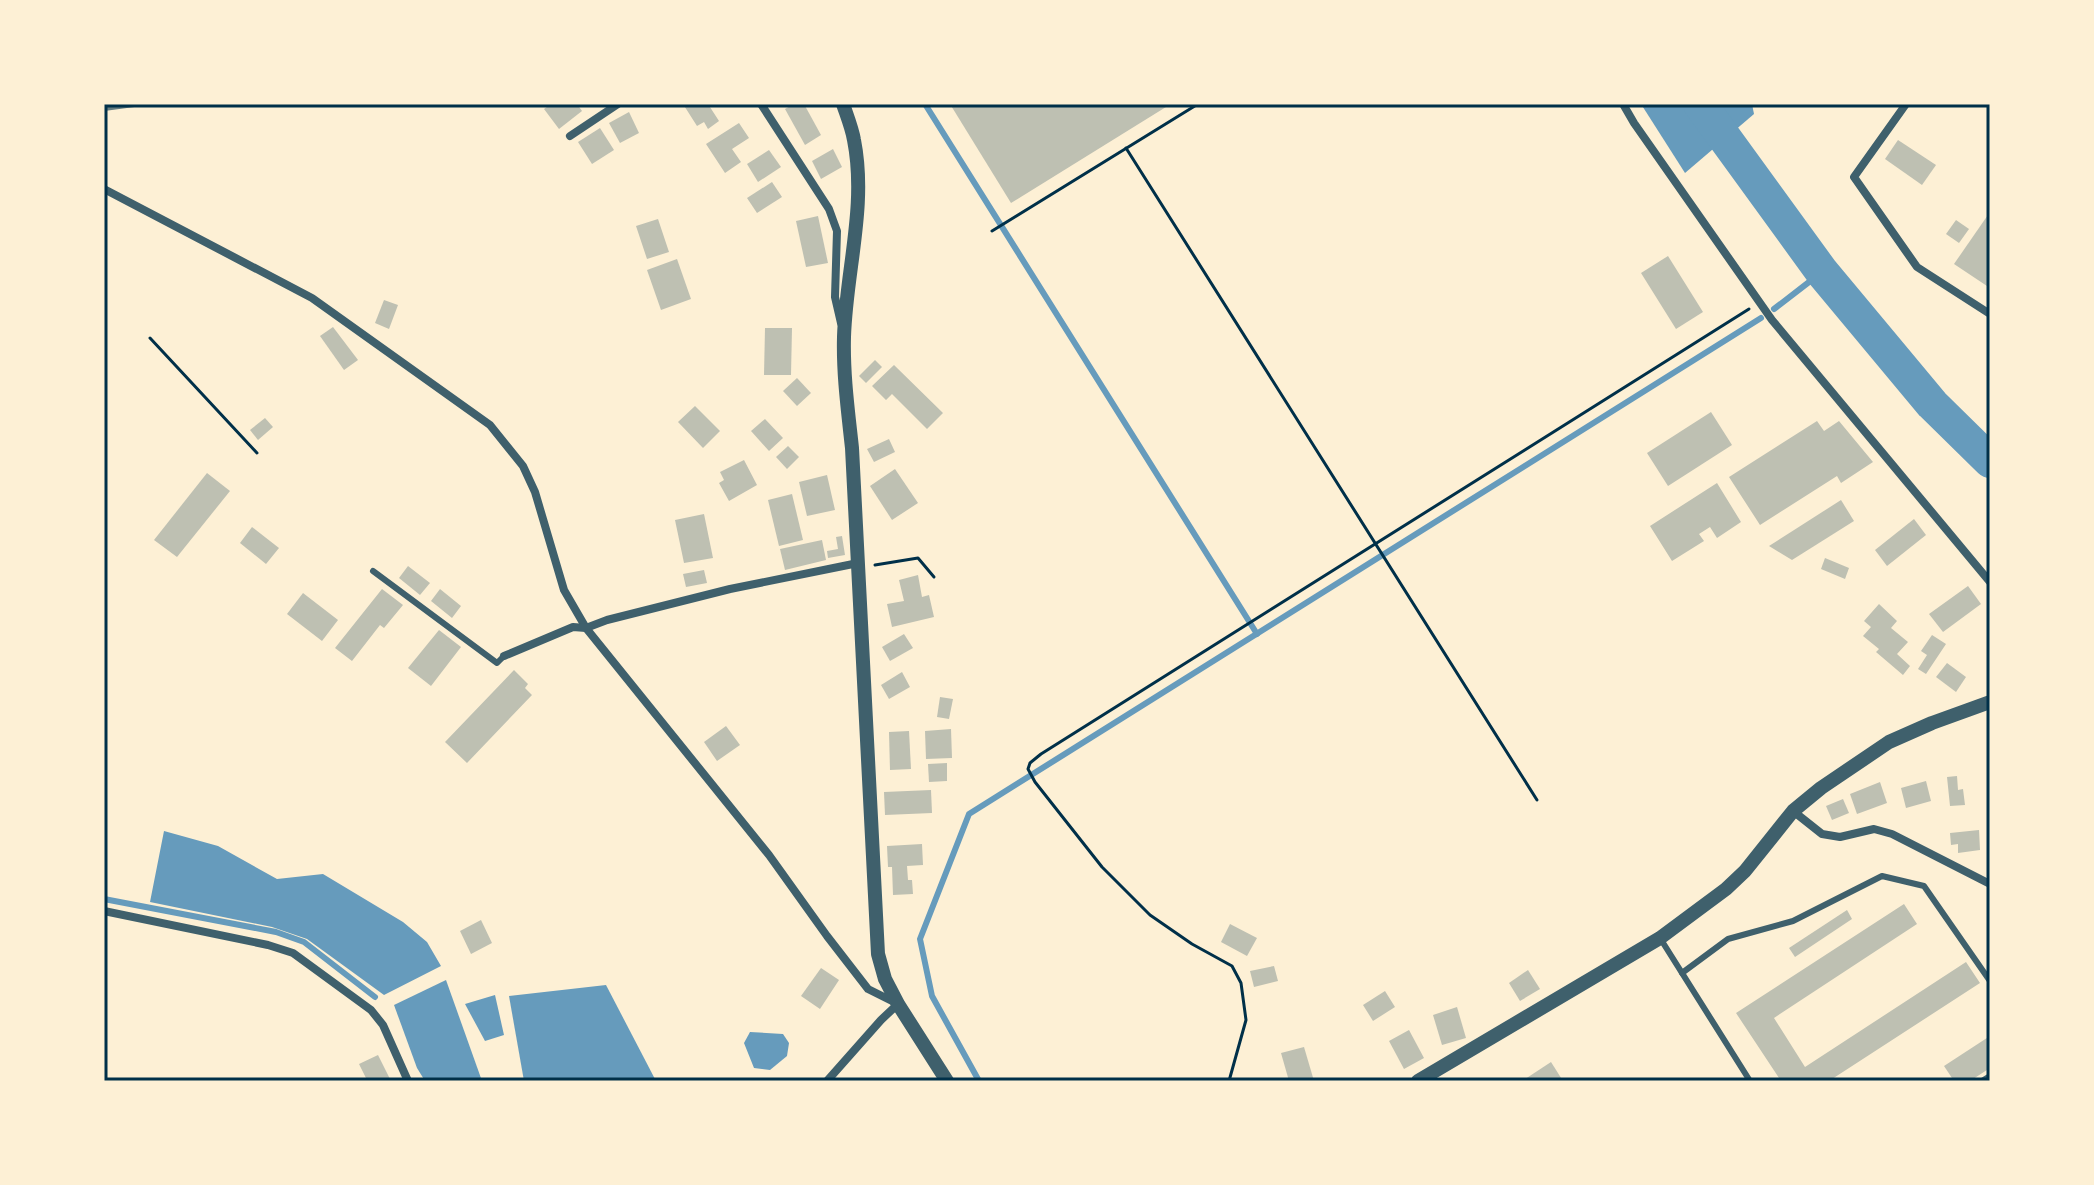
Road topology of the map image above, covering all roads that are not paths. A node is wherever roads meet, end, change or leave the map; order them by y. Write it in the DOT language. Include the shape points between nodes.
graph roads {
  1 [pos="618,104"];
  2 [pos="761,104"];
  3 [pos="843,104"];
  4 [pos="1623,104"];
  5 [pos="1906,104"];
  6 [pos="570,136"];
  7 [pos="104,189"];
  8 [pos="1990,314"];
  9 [pos="844,335"];
  10 [pos="858,563"];
  11 [pos="373,571"];
  12 [pos="1990,582"];
  13 [pos="586,628"];
  14 [pos="504,656"];
  15 [pos="1990,702"];
  16 [pos="1793,811"];
  17 [pos="1990,884"];
  18 [pos="104,911"];
  19 [pos="1660,938"];
  20 [pos="1682,973"];
  21 [pos="1990,981"];
  22 [pos="898,1004"];
  23 [pos="1990,1076"];
  24 [pos="408,1081"];
  25 [pos="827,1081"];
  26 [pos="947,1081"];
  27 [pos="1418,1081"];
  28 [pos="1750,1081"];
  29 [pos="1982,1081"];
  1 -- 6 [label="street"];
  2 -- 9 [label="street" via="829,209 837,231 835,297"];
  3 -- 9 [label="street" via="854,139 858,181"];
  4 -- 12 [label="street" via="1759,303"];
  5 -- 8 [label="street" via="1854,177 1917,267"];
  7 -- 13 [label="street" via="312,298 490,425 523,466 564,590"];
  9 -- 10 [label="street"];
  10 -- 13 [label="street" via="730,589"];
  10 -- 22 [label="street" via="878,954"];
  11 -- 14 [label="lane" via="497,663"];
  13 -- 14 [label="street" via="573,627"];
  13 -- 22 [label="street" via="769,855 868,989"];
  15 -- 16 [label="street" via="1889,742"];
  16 -- 17 [label="street" via="1822,834 1840,837 1874,829 1892,834"];
  16 -- 19 [label="street" via="1745,871"];
  18 -- 24 [label="street" via="293,953 371,1010"];
  19 -- 20 [label="lane"];
  19 -- 27 [label="street"];
  20 -- 21 [label="lane" via="1728,939 1793,921 1882,876 1924,886"];
  20 -- 28 [label="lane"];
  22 -- 25 [label="street"];
  22 -- 26 [label="street"];
  23 -- 29 [label="lane"];
}
